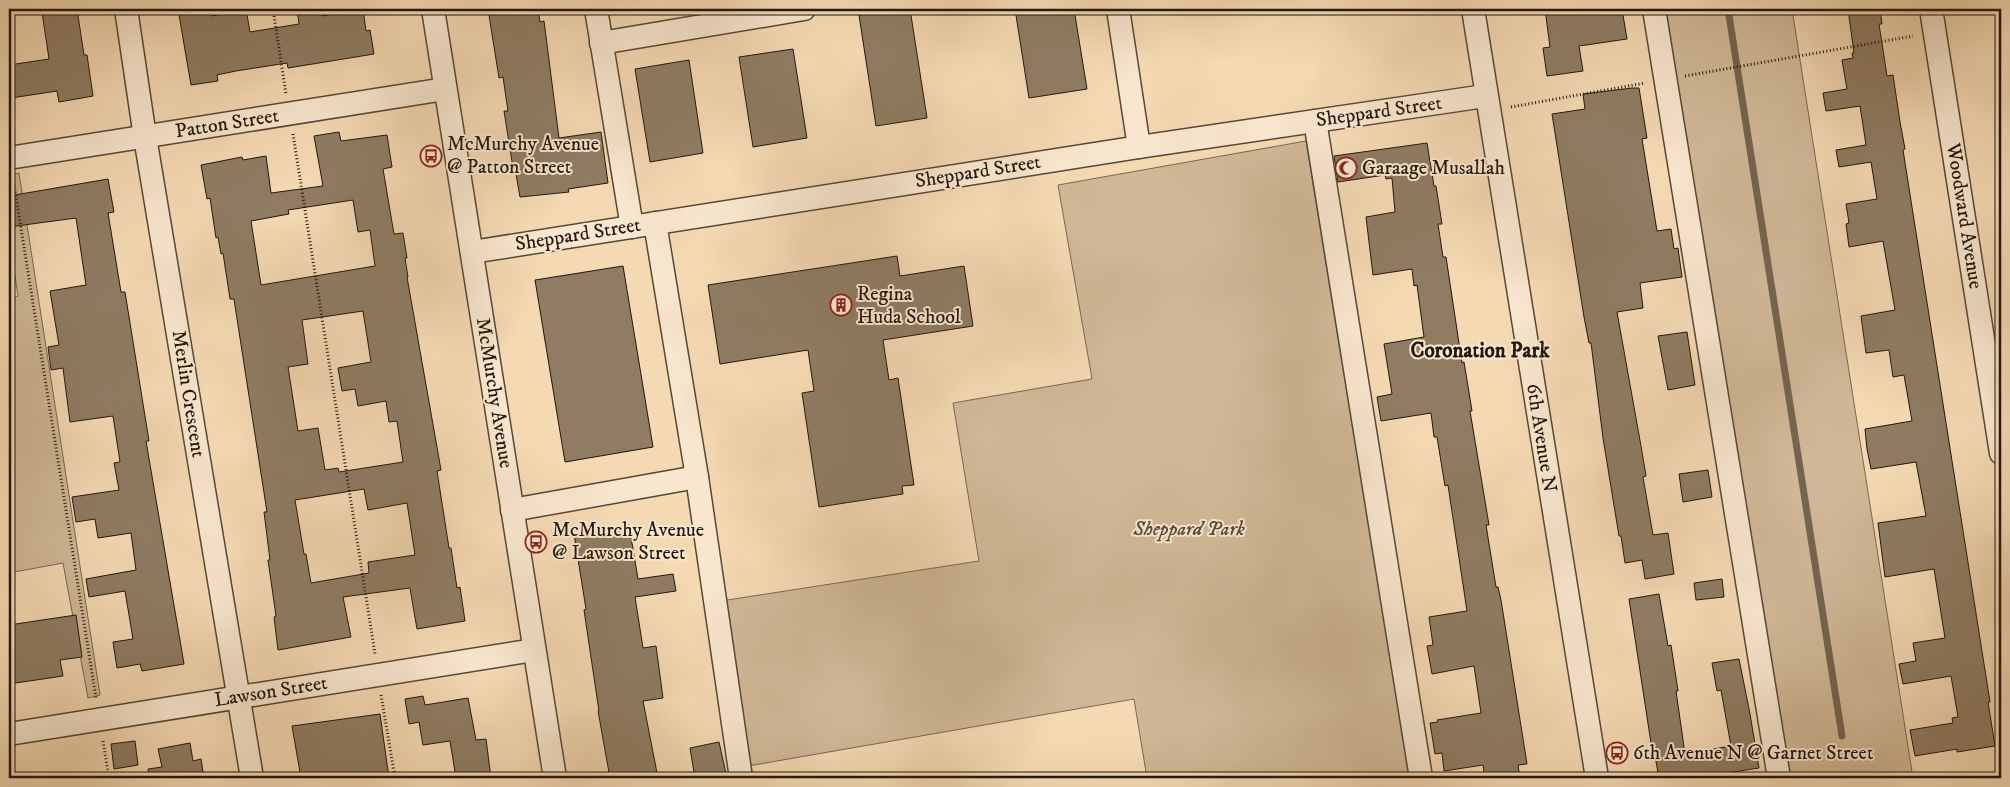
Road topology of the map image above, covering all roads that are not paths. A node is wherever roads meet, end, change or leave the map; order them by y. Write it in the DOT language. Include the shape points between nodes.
graph roads {
  1 [pos="126,9"];
  2 [pos="433,9"];
  3 [pos="596,9"];
  4 [pos="804,9"];
  5 [pos="1118,9"];
  6 [pos="1472,9"];
  7 [pos="1654,9"];
  8 [pos="1931,9"];
  9 [pos="601,43"];
  10 [pos="445,90"];
  11 [pos="1487,104"];
  12 [pos="1315,121"];
  13 [pos="145,137"];
  14 [pos="1139,147"];
  15 [pos="9,158"];
  16 [pos="655,223"];
  17 [pos="632,227"];
  18 [pos="472,252"];
  19 [pos="2001,454"];
  20 [pos="697,476"];
  21 [pos="512,510"];
  22 [pos="534,650"];
  23 [pos="239,697"];
  24 [pos="9,734"];
  25 [pos="252,778"];
  26 [pos="554,778"];
  27 [pos="741,778"];
  28 [pos="1421,778"];
  29 [pos="1597,778"];
  30 [pos="1779,778"];
  1 -- 13 [label="street, Merlin Crescent"];
  2 -- 10 [label="street, McMurchy Avenue"];
  3 -- 9 [label="street"];
  4 -- 9 [label="street"];
  5 -- 14 [label="street"];
  6 -- 11 [label="street, 6th Avenue N"];
  7 -- 30 [label="street"];
  8 -- 19 [label="street, Woodward Avenue"];
  9 -- 17 [label="street"];
  10 -- 13 [label="street, Patton Street"];
  10 -- 18 [label="street, McMurchy Avenue"];
  11 -- 12 [label="street, Sheppard Street"];
  11 -- 29 [label="street, 6th Avenue N"];
  12 -- 14 [label="street, Sheppard Street"];
  12 -- 28 [label="street"];
  13 -- 15 [label="street, Patton Street"];
  13 -- 23 [label="street, Merlin Crescent"];
  14 -- 16 [label="street, Sheppard Street"];
  16 -- 17 [label="street, Sheppard Street"];
  16 -- 20 [label="street"];
  17 -- 18 [label="street, Sheppard Street"];
  18 -- 21 [label="street, McMurchy Avenue"];
  20 -- 21 [label="street"];
  20 -- 27 [label="street"];
  21 -- 22 [label="street, McMurchy Avenue"];
  22 -- 23 [label="street, Lawson Street"];
  22 -- 26 [label="street, McMurchy Avenue"];
  23 -- 24 [label="street, Lawson Street"];
  23 -- 25 [label="street, Merlin Crescent"];
}
